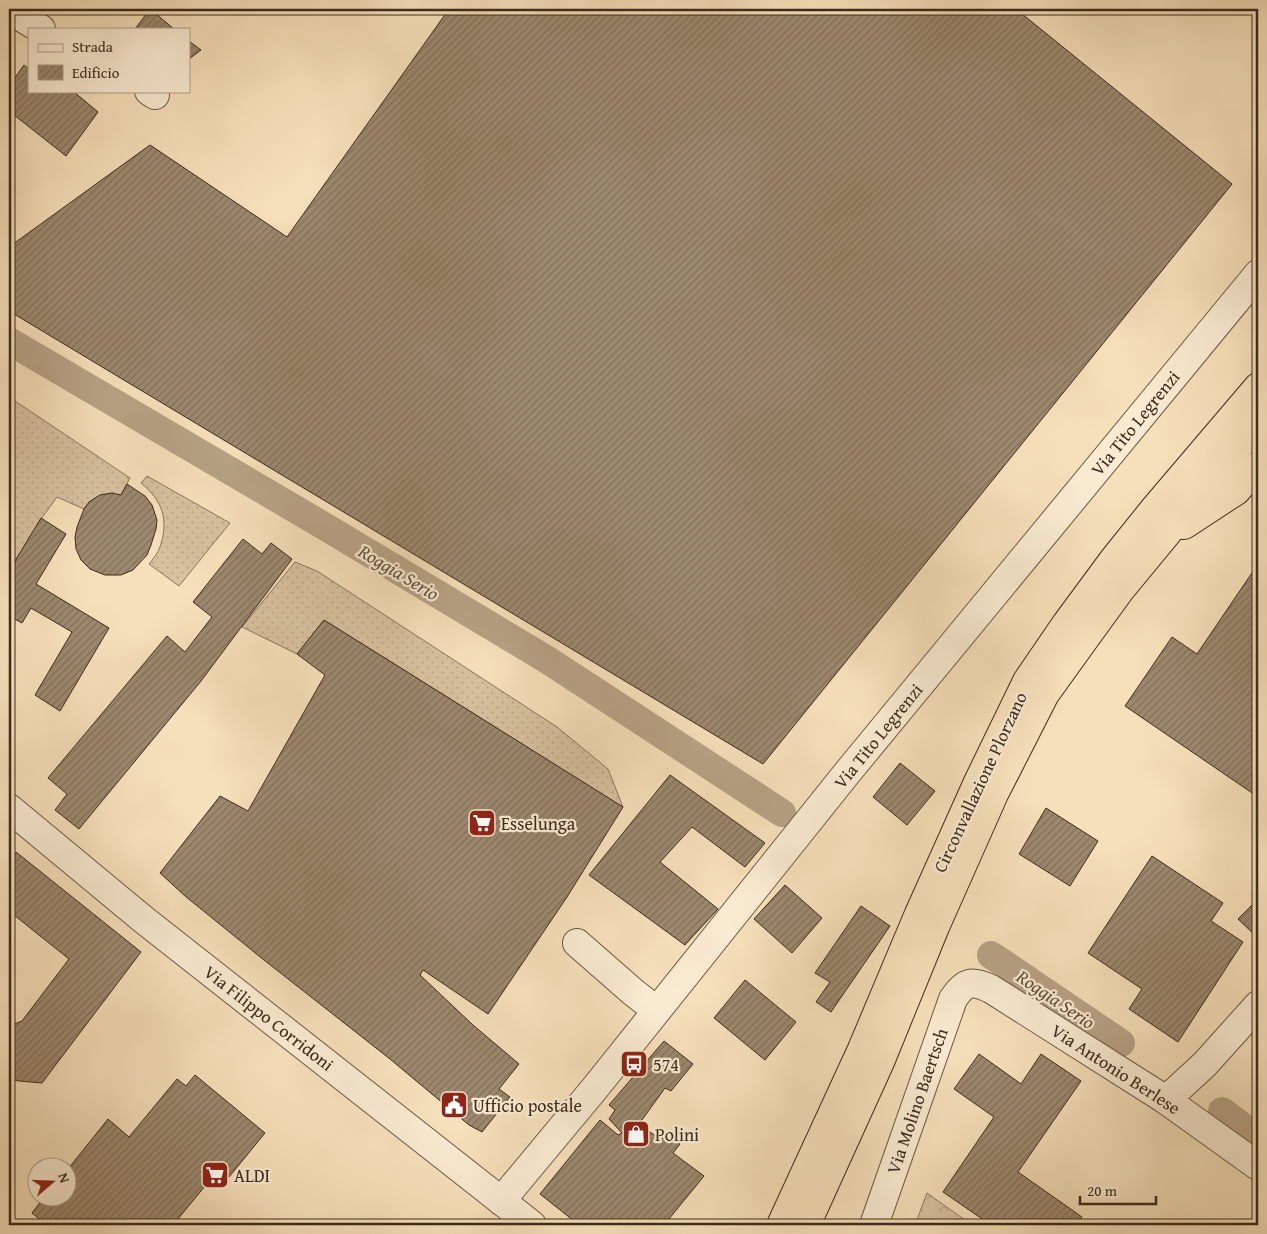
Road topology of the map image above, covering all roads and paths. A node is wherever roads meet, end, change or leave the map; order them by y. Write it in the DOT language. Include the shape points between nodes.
graph roads {
  1 [pos="14,14"];
  2 [pos="40,28"];
  3 [pos="1258,274"];
  4 [pos="1258,387"];
  5 [pos="1258,423"];
  6 [pos="1258,466"];
  7 [pos="1162,539"];
  8 [pos="9,808"];
  9 [pos="577,943"];
  10 [pos="968,984"];
  11 [pos="656,1010"];
  12 [pos="1253,1022"];
  13 [pos="1166,1100"];
  14 [pos="1258,1166"];
  15 [pos="501,1201"];
  16 [pos="532,1225"];
  17 [pos="781,1225"];
  18 [pos="806,1225"];
  19 [pos="874,1225"];
  1 -- 2 [label="street"];
  3 -- 11 [label="street, Via Tito Legrenzi"];
  4 -- 17 [label="highway, Circonvallazione Plorzano" via="1114,558 1027,681 978,782"];
  5 -- 7 [label="highway, Circonvallazione Plorzano"];
  6 -- 7 [label="highway" via="1236,491"];
  7 -- 18 [label="highway, Circonvallazione Plorzano" via="1121,589 1045,694 990,803 880,1062"];
  8 -- 15 [label="street, Via Filippo Corridoni" via="144,920"];
  9 -- 11 [label="street"];
  10 -- 13 [label="street, Via Antonio Berlese" via="982,984 991,989"];
  10 -- 19 [label="street, Via Molino Baertsch" via="953,999"];
  11 -- 15 [label="street, Via Tito Legrenzi" via="596,1088"];
  12 -- 13 [label="street"];
  13 -- 14 [label="street, Via Antonio Berlese"];
  15 -- 16 [label="street, Via Filippo Corridoni"];
}
